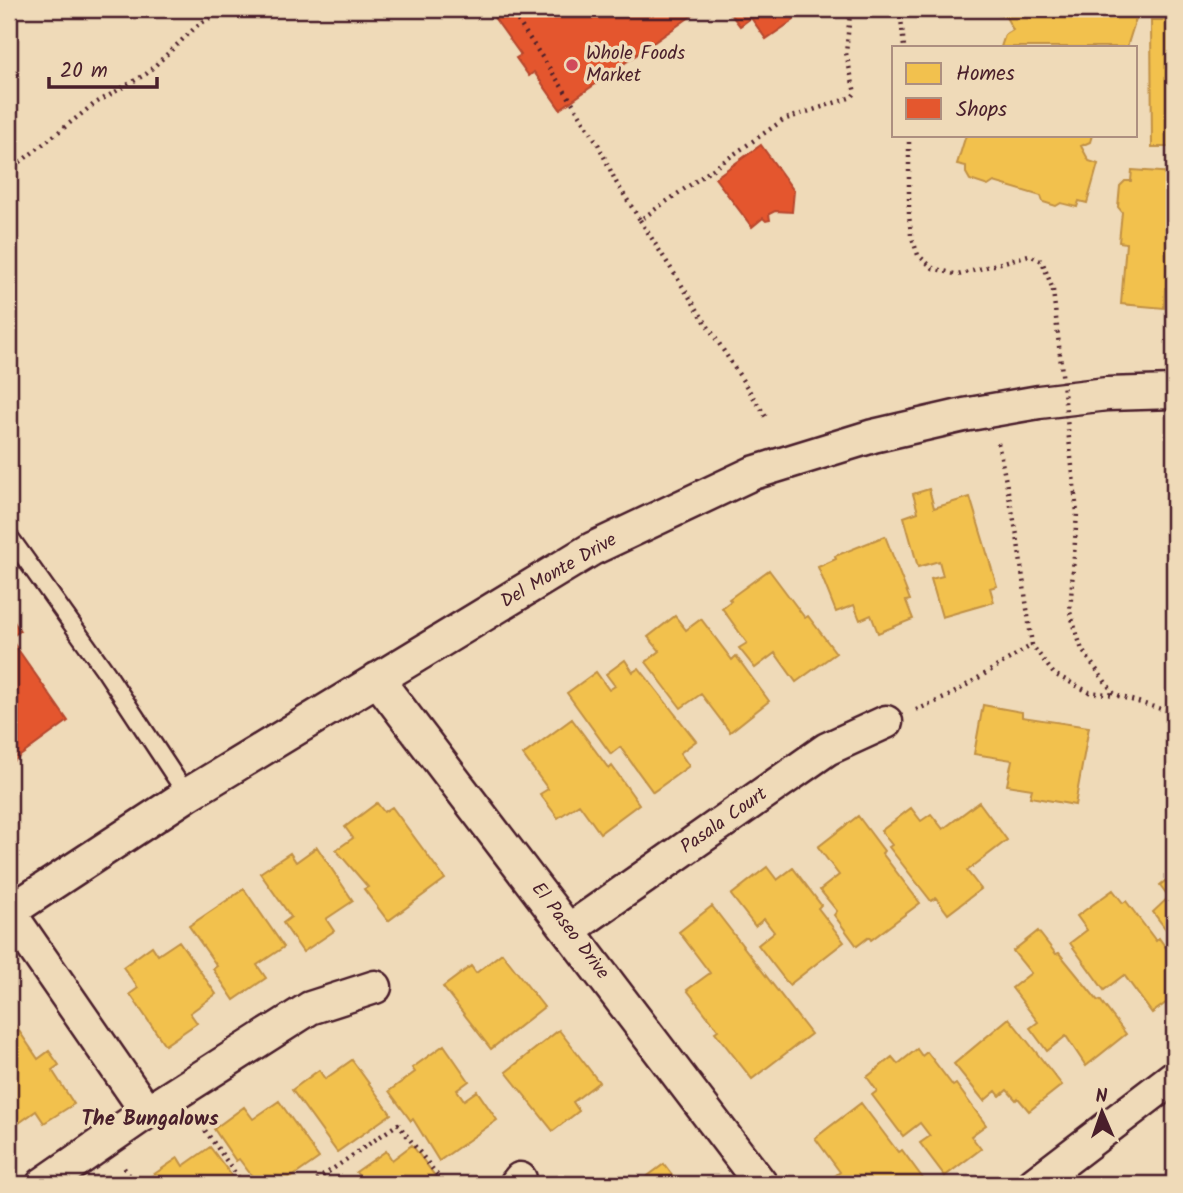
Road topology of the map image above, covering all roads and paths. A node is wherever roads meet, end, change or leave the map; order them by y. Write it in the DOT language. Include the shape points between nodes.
graph roads {
  1 [pos="225,9"];
  2 [pos="510,9"];
  3 [pos="853,9"];
  4 [pos="900,9"];
  5 [pos="904,46"];
  6 [pos="909,136"];
  7 [pos="9,171"];
  8 [pos="640,220"];
  9 [pos="1174,392"];
  10 [pos="766,417"];
  11 [pos="998,443"];
  12 [pos="9,536"];
  13 [pos="1032,645"];
  14 [pos="377,679"];
  15 [pos="1115,695"];
  16 [pos="1174,713"];
  17 [pos="886,722"];
  18 [pos="187,795"];
  19 [pos="9,912"];
  20 [pos="569,930"];
  21 [pos="375,987"];
  22 [pos="1174,1077"];
  23 [pos="148,1112"];
  24 [pos="196,1119"];
  25 [pos="124,1168"];
  26 [pos="43,1184"];
  27 [pos="136,1184"];
  28 [pos="243,1184"];
  29 [pos="312,1184"];
  30 [pos="444,1184"];
  31 [pos="761,1184"];
  32 [pos="1034,1184"];
  1 -- 7 [label="path" via="198,25 146,74 94,104"];
  2 -- 8 [label="path" via="598,144"];
  3 -- 8 [label="path" via="846,53 855,93 852,97 783,120"];
  4 -- 5 [label="path"];
  6 -- 15 [label="path, bridge" via="909,215 918,255 933,268 958,275 1028,256 1042,261 1053,290 1077,513 1070,612 1082,650"];
  8 -- 10 [label="path"];
  9 -- 14 [label="street, Del Monte Drive" via="1039,402 964,415 873,436 753,473 592,548"];
  11 -- 13 [label="path"];
  12 -- 18 [label="lane"];
  13 -- 15 [label="path" via="1054,674 1089,692"];
  13 -- 17 [label="path" via="947,697"];
  14 -- 18 [label="street, Del Monte Drive"];
  14 -- 20 [label="street, El Paseo Drive"];
  15 -- 16 [label="path"];
  17 -- 20 [label="street, Pasala Court" via="827,749"];
  18 -- 19 [label="street, Del Monte Drive"];
  19 -- 23 [label="street"];
  20 -- 31 [label="street, El Paseo Drive"];
  21 -- 23 [label="street" via="310,1008"];
  22 -- 32 [label="street"];
  23 -- 26 [label="street"];
  24 -- 28 [label="path"];
  25 -- 27 [label="path"];
  29 -- 30 [label="path" via="398,1124"];
}
